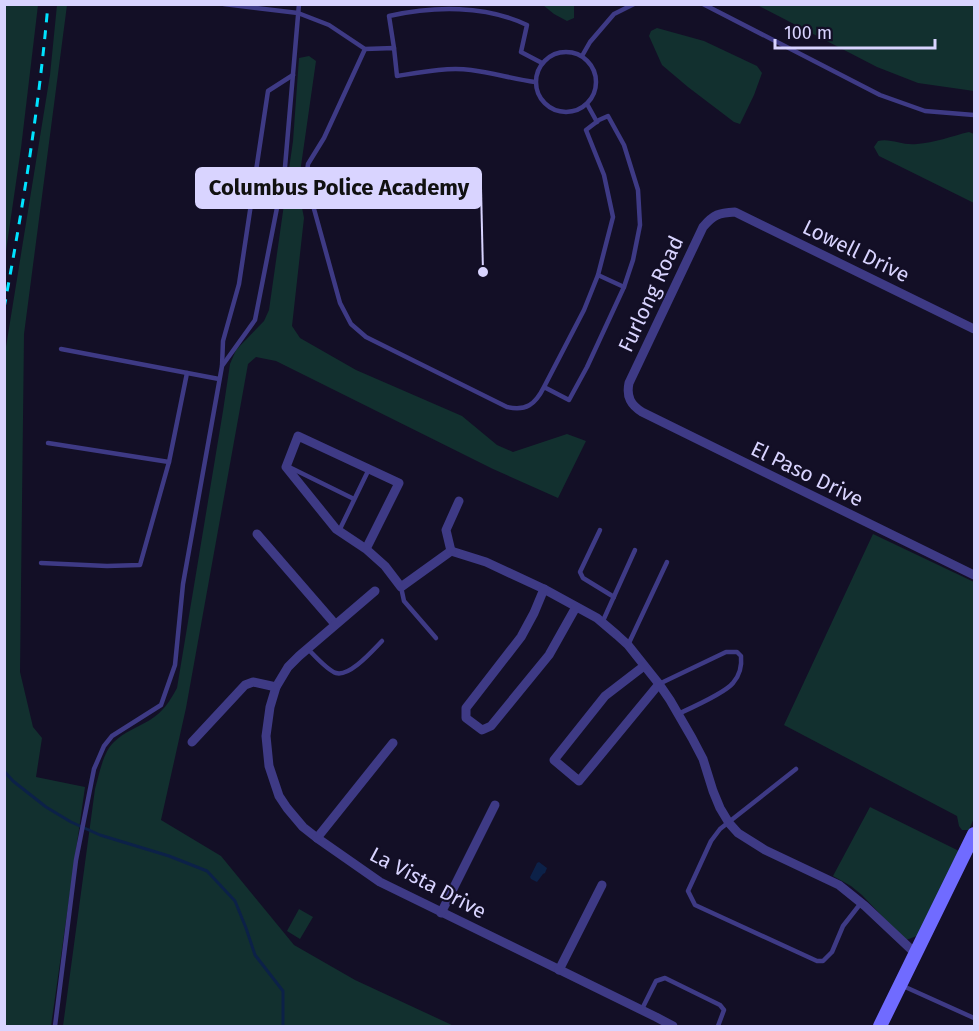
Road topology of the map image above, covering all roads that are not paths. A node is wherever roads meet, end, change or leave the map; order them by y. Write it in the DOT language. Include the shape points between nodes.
graph roads {
  1 [pos="224,4"];
  2 [pos="299,4"];
  3 [pos="633,4"];
  4 [pos="703,4"];
  5 [pos="298,13"];
  6 [pos="394,48"];
  7 [pos="365,49"];
  8 [pos="582,56"];
  9 [pos="542,63"];
  10 [pos="293,75"];
  11 [pos="536,82"];
  12 [pos="587,104"];
  13 [pos="975,116"];
  14 [pos="597,122"];
  15 [pos="721,213"];
  16 [pos="598,275"];
  17 [pos="624,287"];
  18 [pos="975,329"];
  19 [pos="61,349"];
  20 [pos="222,366"];
  21 [pos="187,373"];
  22 [pos="219,379"];
  23 [pos="544,387"];
  24 [pos="629,399"];
  25 [pos="48,443"];
  26 [pos="169,462"];
  27 [pos="287,466"];
  28 [pos="369,469"];
  29 [pos="354,499"];
  30 [pos="459,501"];
  31 [pos="600,530"];
  32 [pos="339,531"];
  33 [pos="257,534"];
  34 [pos="366,549"];
  35 [pos="636,550"];
  36 [pos="451,551"];
  37 [pos="668,561"];
  38 [pos="41,563"];
  39 [pos="975,575"];
  40 [pos="401,587"];
  41 [pos="544,589"];
  42 [pos="375,591"];
  43 [pos="614,597"];
  44 [pos="576,607"];
  45 [pos="602,622"];
  46 [pos="335,624"];
  47 [pos="436,638"];
  48 [pos="382,641"];
  49 [pos="628,645"];
  50 [pos="307,648"];
  51 [pos="644,666"];
  52 [pos="659,684"];
  53 [pos="276,687"];
  54 [pos="678,714"];
  55 [pos="192,742"];
  56 [pos="393,743"];
  57 [pos="796,769"];
  58 [pos="495,805"];
  59 [pos="729,823"];
  60 [pos="975,834"];
  61 [pos="317,838"];
  62 [pos="602,885"];
  63 [pos="861,903"];
  64 [pos="441,913"];
  65 [pos="916,954"];
  66 [pos="560,970"];
  67 [pos="901,985"];
  68 [pos="641,1010"];
  69 [pos="975,1018"];
  70 [pos="55,1026"];
  71 [pos="673,1026"];
  72 [pos="718,1026"];
  73 [pos="880,1026"];
  1 -- 5 [label="lane"];
  2 -- 5 [label="lane"];
  3 -- 8 [label="lane" via="614,14"];
  4 -- 13 [label="lane" via="880,95 925,111"];
  5 -- 7 [label="lane" via="329,25"];
  5 -- 10 [label="lane"];
  6 -- 7 [label="lane"];
  6 -- 9 [label="lane" via="389,16 459,9 491,13 527,25 521,52"];
  6 -- 11 [label="lane" via="397,76 452,69"];
  7 -- 23 [label="lane" via="308,164 306,180 340,303 351,324 366,337 507,407 520,410 534,403"];
  8 -- 9 [label="lane" via="557,53"];
  8 -- 12 [label="lane" via="595,72 597,83"];
  9 -- 11 [label="lane"];
  10 -- 20 [label="lane" via="285,167 255,320"];
  10 -- 20 [label="lane" via="268,91 239,284 223,341"];
  11 -- 12 [label="lane" via="541,100 556,111 575,111"];
  12 -- 14 [label="lane"];
  14 -- 16 [label="lane" via="586,130 604,175 613,217"];
  14 -- 17 [label="lane" via="608,116 624,145 638,190 640,225"];
  15 -- 18 [label="street, Lowell Drive" via="735,212"];
  15 -- 24 [label="street, Furlong Road" via="703,227 629,384"];
  16 -- 17 [label="lane"];
  16 -- 23 [label="lane"];
  17 -- 23 [label="lane" via="569,400"];
  19 -- 21 [label="lane"];
  20 -- 22 [label="lane"];
  21 -- 22 [label="lane"];
  21 -- 26 [label="lane"];
  22 -- 70 [label="lane" via="183,584 175,665 161,705 112,736 94,769 76,860"];
  24 -- 39 [label="street, El Paso Drive" via="642,412"];
  25 -- 26 [label="lane"];
  26 -- 38 [label="lane" via="140,565"];
  27 -- 28 [label="street" via="298,436"];
  27 -- 29 [label="lane"];
  27 -- 32 [label="street"];
  28 -- 29 [label="lane"];
  28 -- 34 [label="street" via="399,483"];
  29 -- 32 [label="lane"];
  30 -- 36 [label="street" via="446,530"];
  31 -- 43 [label="lane" via="580,572 583,578"];
  32 -- 34 [label="street"];
  33 -- 46 [label="street"];
  34 -- 40 [label="street"];
  35 -- 43 [label="lane"];
  36 -- 40 [label="street"];
  36 -- 41 [label="street" via="486,562"];
  37 -- 49 [label="lane"];
  40 -- 47 [label="lane" via="404,601"];
  41 -- 44 [label="street"];
  41 -- 44 [label="street" via="521,637 466,708 466,718 482,730 491,726 549,655"];
  42 -- 46 [label="street, La Vista Drive"];
  43 -- 45 [label="lane"];
  44 -- 45 [label="street"];
  45 -- 49 [label="street"];
  46 -- 50 [label="street, La Vista Drive"];
  48 -- 50 [label="lane" via="356,667 342,674 335,673"];
  49 -- 51 [label="street"];
  50 -- 53 [label="street, La Vista Drive" via="288,667"];
  51 -- 52 [label="street"];
  51 -- 52 [label="street" via="605,696 555,760 579,781"];
  52 -- 54 [label="street"];
  52 -- 54 [label="lane" via="726,652 737,651 741,656 742,666 734,683"];
  53 -- 55 [label="street" via="253,682 245,685"];
  53 -- 61 [label="street, La Vista Drive" via="266,736 269,766 287,808"];
  54 -- 59 [label="street" via="703,759"];
  56 -- 61 [label="street"];
  57 -- 59 [label="lane"];
  58 -- 64 [label="street"];
  59 -- 63 [label="street" via="765,850 839,885"];
  59 -- 63 [label="lane" via="711,841 688,891 695,905 823,961"];
  60 -- 65 [label="main road"];
  61 -- 64 [label="street, La Vista Drive" via="380,882"];
  62 -- 66 [label="street"];
  63 -- 65 [label="street"];
  64 -- 66 [label="street, La Vista Drive"];
  65 -- 67 [label="main road"];
  66 -- 68 [label="street, La Vista Drive"];
  67 -- 69 [label="lane"];
  67 -- 73 [label="main road"];
  68 -- 71 [label="street, La Vista Drive"];
  68 -- 72 [label="lane" via="656,981 666,978 720,1005 724,1010"];
}
